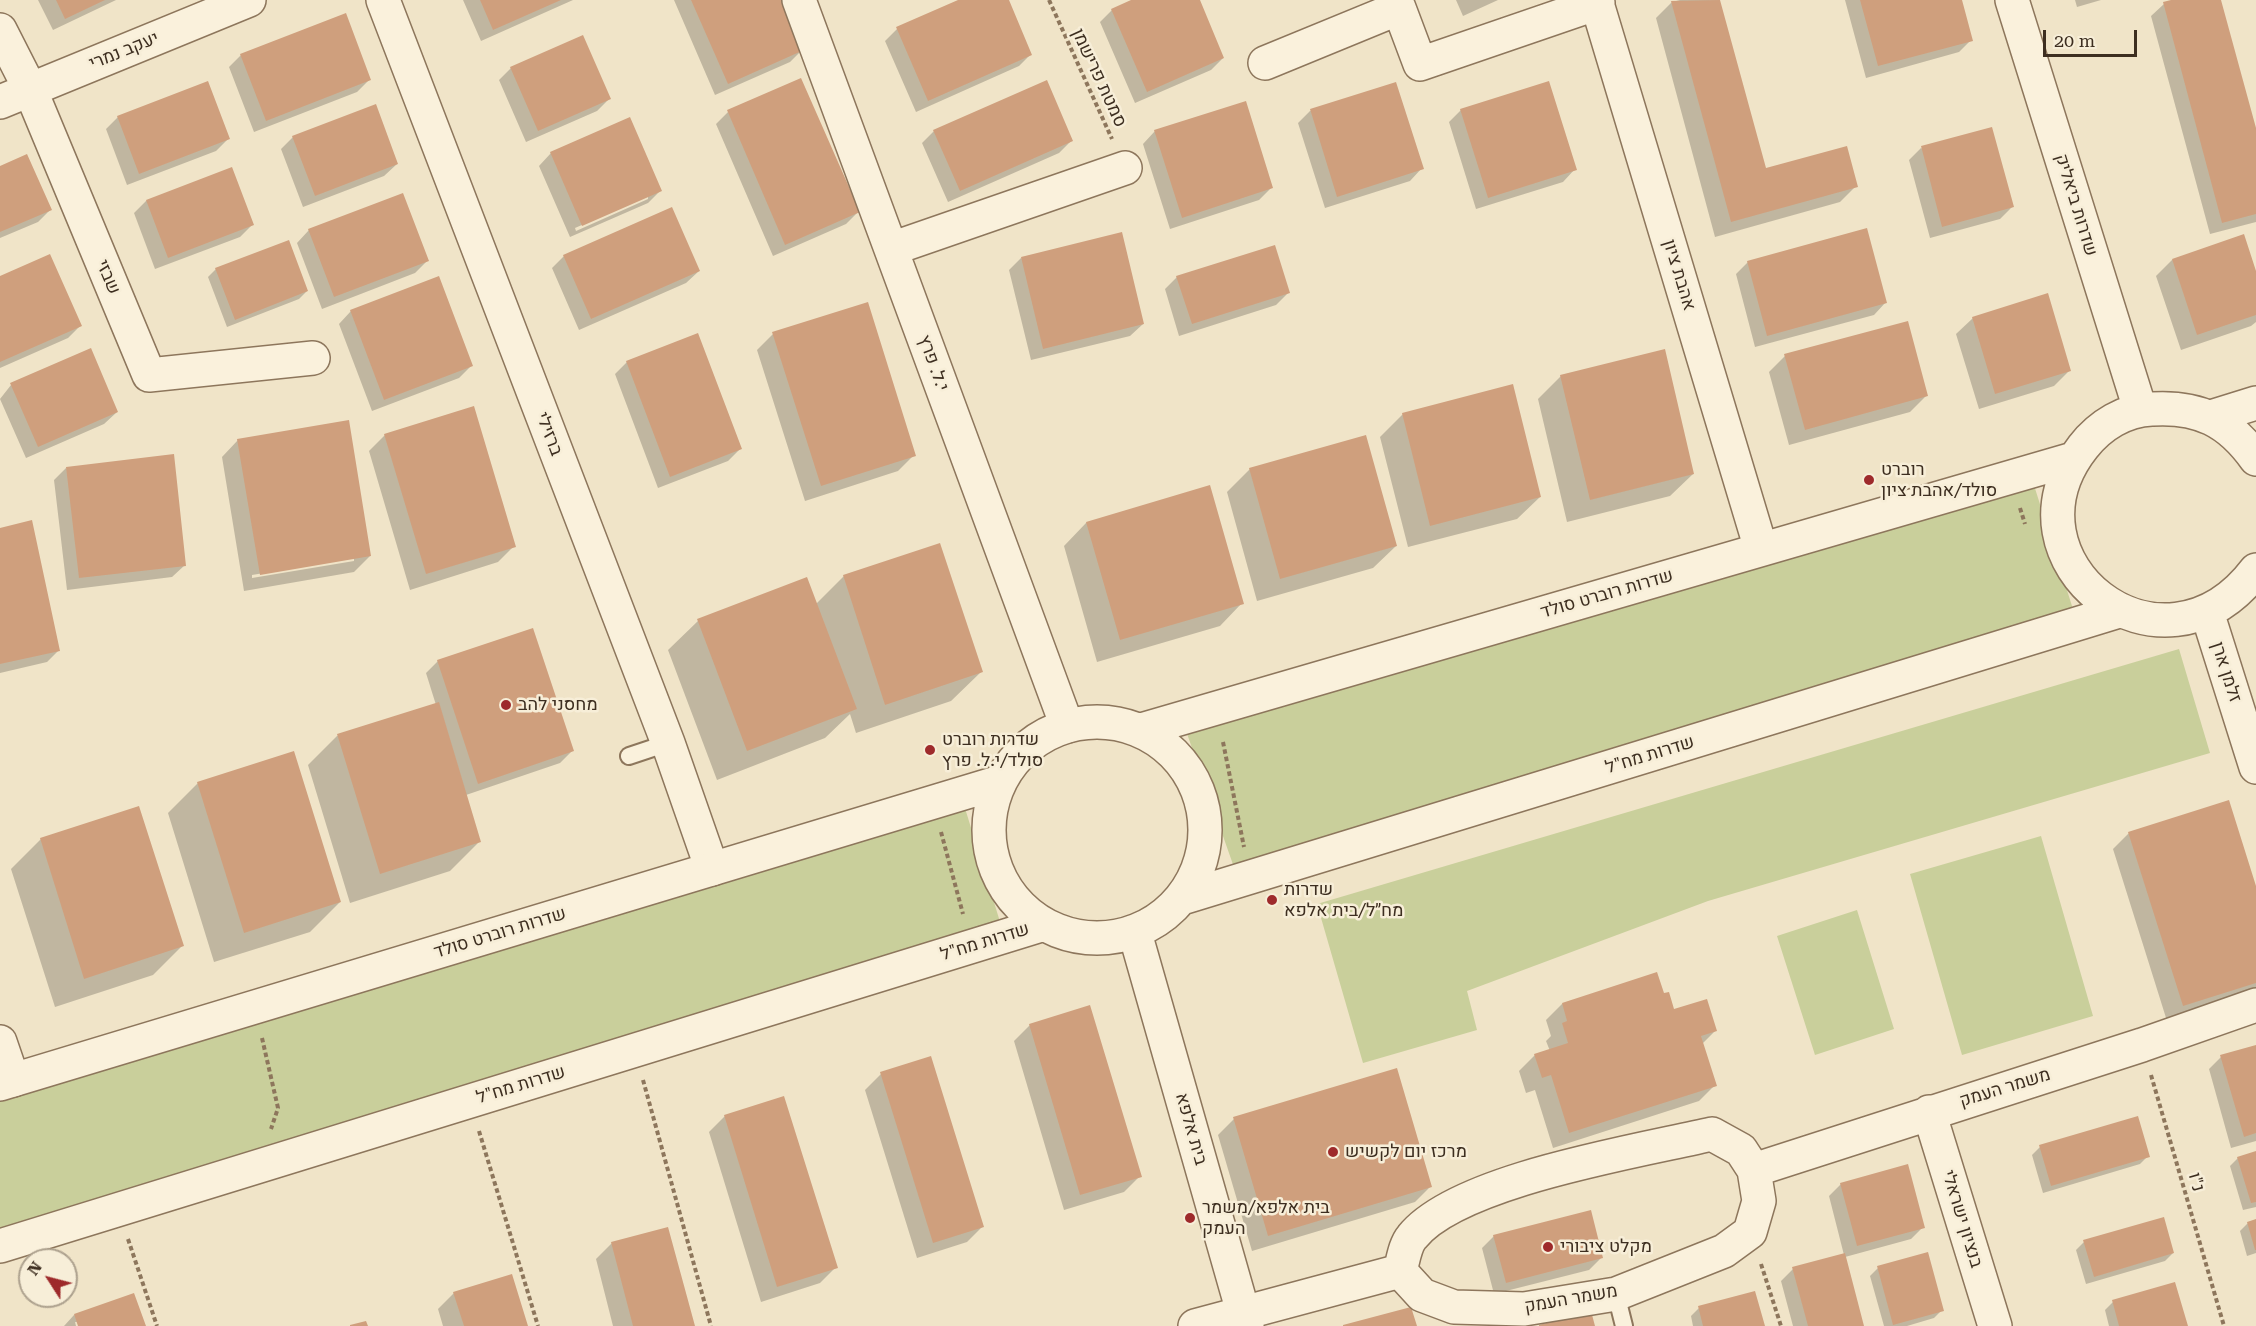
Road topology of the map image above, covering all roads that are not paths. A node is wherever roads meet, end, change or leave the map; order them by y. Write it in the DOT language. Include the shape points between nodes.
graph roads {
  1 [pos="249,0"];
  2 [pos="383,0"];
  3 [pos="799,0"];
  4 [pos="2012,0"];
  5 [pos="1597,2"];
  6 [pos="0,30"];
  7 [pos="1265,63"];
  8 [pos="30,89"];
  9 [pos="0,102"];
  10 [pos="1125,168"];
  11 [pos="891,249"];
  12 [pos="313,358"];
  13 [pos="2256,403"];
  14 [pos="2140,410"];
  15 [pos="2211,417"];
  16 [pos="2073,459"];
  17 [pos="2256,459"];
  18 [pos="1761,549"];
  19 [pos="2256,571"];
  20 [pos="2119,611"];
  21 [pos="2207,612"];
  22 [pos="1067,726"];
  23 [pos="1141,730"];
  24 [pos="668,743"];
  25 [pos="628,756"];
  26 [pos="2256,766"];
  27 [pos="1000,782"];
  28 [pos="712,869"];
  29 [pos="1182,898"];
  30 [pos="1041,924"];
  31 [pos="1135,933"];
  32 [pos="2256,1005"];
  33 [pos="0,1042"];
  34 [pos="7,1082"];
  35 [pos="1929,1112"];
  36 [pos="1754,1170"];
  37 [pos="0,1246"];
  38 [pos="1400,1271"];
  39 [pos="1616,1294"];
  40 [pos="1245,1319"];
  41 [pos="1195,1326"];
  42 [pos="1624,1326"];
  43 [pos="1995,1326"];
  1 -- 8 [label="street, יעקב נמרי"];
  2 -- 24 [label="street, ברזילי"];
  3 -- 11 [label="street, י.ל. פרץ"];
  4 -- 14 [label="street, שדרות ביאליק"];
  5 -- 7 [label="street" via="1420,64 1400,8"];
  5 -- 18 [label="street, אהבת ציון"];
  6 -- 8 [label="street, שבזי"];
  8 -- 9 [label="street, יעקב נמרי"];
  8 -- 12 [label="street, שבזי" via="149,375"];
  10 -- 11 [label="street"];
  11 -- 22 [label="street, י.ל. פרץ"];
  13 -- 15 [label="street"];
  14 -- 15 [label="street" via="2176,407"];
  14 -- 16 [label="street" via="2113,420"];
  15 -- 17 [label="street" via="2241,438"];
  16 -- 18 [label="street, שדרות רוברט סולד"];
  16 -- 20 [label="street" via="2060,492 2058,528 2068,562 2090,591"];
  18 -- 23 [label="street, שדרות רוברט סולד"];
  19 -- 21 [label="street" via="2234,596"];
  20 -- 21 [label="street" via="2148,620 2178,620"];
  20 -- 29 [label="street, שדרות מח\"ל"];
  21 -- 26 [label="street, זלמן ארן"];
  22 -- 23 [label="street" via="1104,722"];
  22 -- 27 [label="street" via="1032,745"];
  23 -- 29 [label="street" via="1169,748 1190,773 1203,804 1206,837 1199,870"];
  24 -- 25 [label="lane"];
  24 -- 28 [label="street, ברזילי"];
  27 -- 28 [label="street, שדרות רוברט סולד"];
  27 -- 30 [label="street" via="990,813 989,846 999,877 1017,904"];
  28 -- 34 [label="street, שדרות רוברט סולד"];
  29 -- 31 [label="street" via="1161,919"];
  30 -- 31 [label="street" via="1071,937 1103,940"];
  30 -- 37 [label="street, שדרות מח\"ל"];
  31 -- 40 [label="street, בית אלפא"];
  32 -- 35 [label="street, משמר העמק"];
  33 -- 34 [label="street"];
  35 -- 36 [label="street, משמר העמק"];
  35 -- 43 [label="street, בנציון ישראלי"];
  36 -- 38 [label="street" via="1741,1150 1712,1134 1488,1189 1436,1214 1411,1238"];
  36 -- 39 [label="street, משמר העמק" via="1759,1201 1750,1232 1724,1251"];
  38 -- 39 [label="street, משמר העמק" via="1422,1295 1454,1307 1524,1309"];
  38 -- 40 [label="street"];
  39 -- 42 [label="lane"];
  40 -- 41 [label="street"];
}
